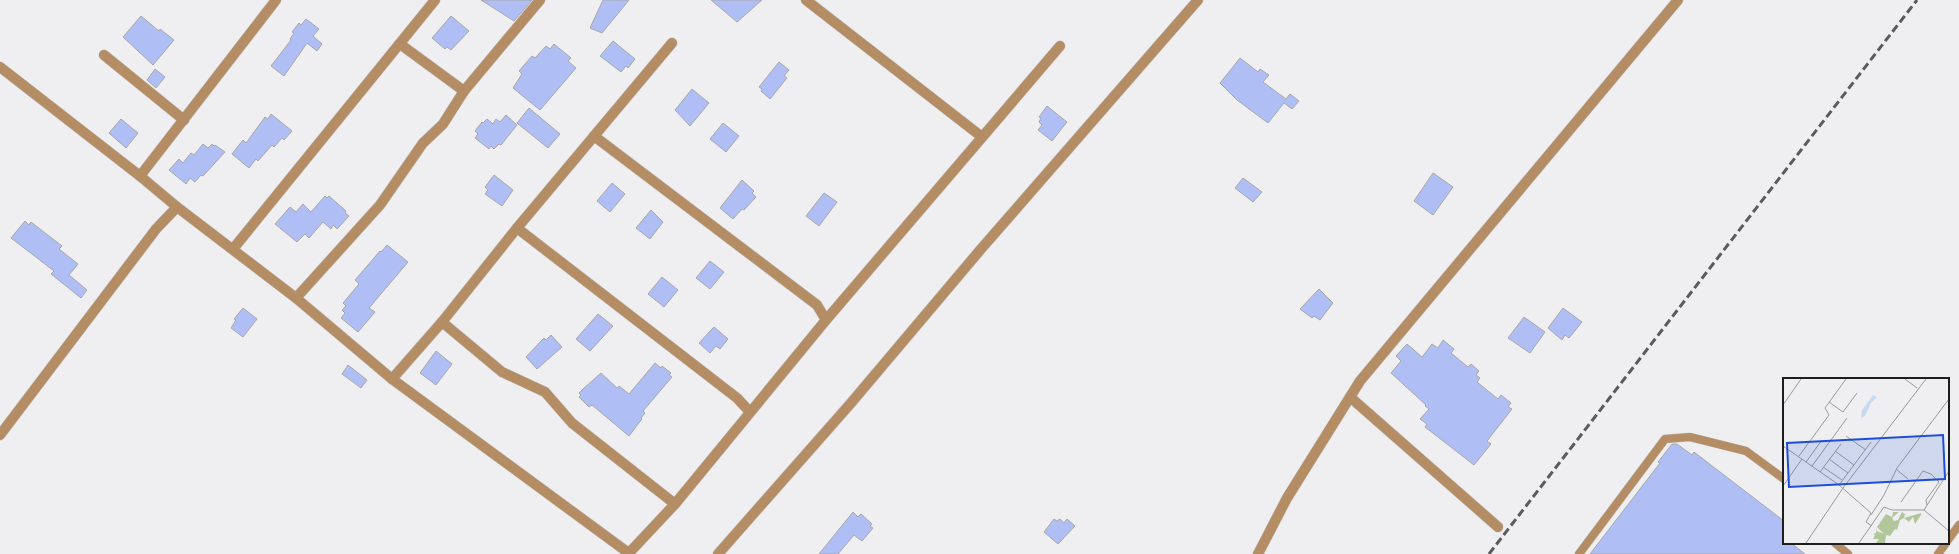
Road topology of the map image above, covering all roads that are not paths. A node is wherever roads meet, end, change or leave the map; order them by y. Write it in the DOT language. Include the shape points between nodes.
graph roads {
  1 [pos="276,0"];
  2 [pos="435,0"];
  3 [pos="540,0"];
  4 [pos="806,0"];
  5 [pos="1198,0"];
  6 [pos="1678,0"];
  7 [pos="672,43"];
  8 [pos="400,44"];
  9 [pos="1060,46"];
  10 [pos="104,55"];
  11 [pos="0,67"];
  12 [pos="464,91"];
  13 [pos="184,120"];
  14 [pos="594,136"];
  15 [pos="982,137"];
  16 [pos="140,176"];
  17 [pos="177,207"];
  18 [pos="517,228"];
  19 [pos="233,250"];
  20 [pos="296,298"];
  21 [pos="826,320"];
  22 [pos="442,322"];
  23 [pos="392,379"];
  24 [pos="1350,397"];
  25 [pos="750,412"];
  26 [pos="0,435"];
  27 [pos="1783,478"];
  28 [pos="675,504"];
  29 [pos="1959,524"];
  30 [pos="1498,527"];
  31 [pos="1949,539"];
  32 [pos="1836,544"];
  33 [pos="1945,544"];
  34 [pos="629,554"];
  35 [pos="718,554"];
  36 [pos="1258,554"];
  37 [pos="1579,554"];
  38 [pos="1848,554"];
  39 [pos="1938,554"];
  1 -- 13 [label="street"];
  2 -- 8 [label="street"];
  3 -- 12 [label="street"];
  4 -- 15 [label="street"];
  5 -- 35 [label="street"];
  6 -- 24 [label="street" via="1360,381"];
  7 -- 14 [label="street"];
  8 -- 12 [label="street"];
  8 -- 19 [label="street"];
  9 -- 15 [label="street"];
  10 -- 13 [label="street"];
  11 -- 16 [label="street"];
  12 -- 20 [label="street" via="443,124 423,143 380,205"];
  13 -- 16 [label="street"];
  14 -- 18 [label="street"];
  14 -- 21 [label="street" via="817,305"];
  15 -- 21 [label="street"];
  16 -- 17 [label="street"];
  17 -- 19 [label="street"];
  17 -- 26 [label="street" via="156,229"];
  18 -- 22 [label="street"];
  18 -- 25 [label="street" via="737,398"];
  19 -- 20 [label="street"];
  20 -- 23 [label="street"];
  21 -- 25 [label="street"];
  22 -- 23 [label="street"];
  22 -- 28 [label="street" via="502,372 545,392 572,423"];
  23 -- 34 [label="street"];
  24 -- 30 [label="street"];
  24 -- 36 [label="street" via="1287,498"];
  25 -- 28 [label="street"];
  27 -- 37 [label="lane" via="1746,451 1690,437 1665,439"];
  28 -- 34 [label="street"];
  29 -- 31 [label="lane"];
  32 -- 38 [label="lane"];
  33 -- 39 [label="lane"];
}
